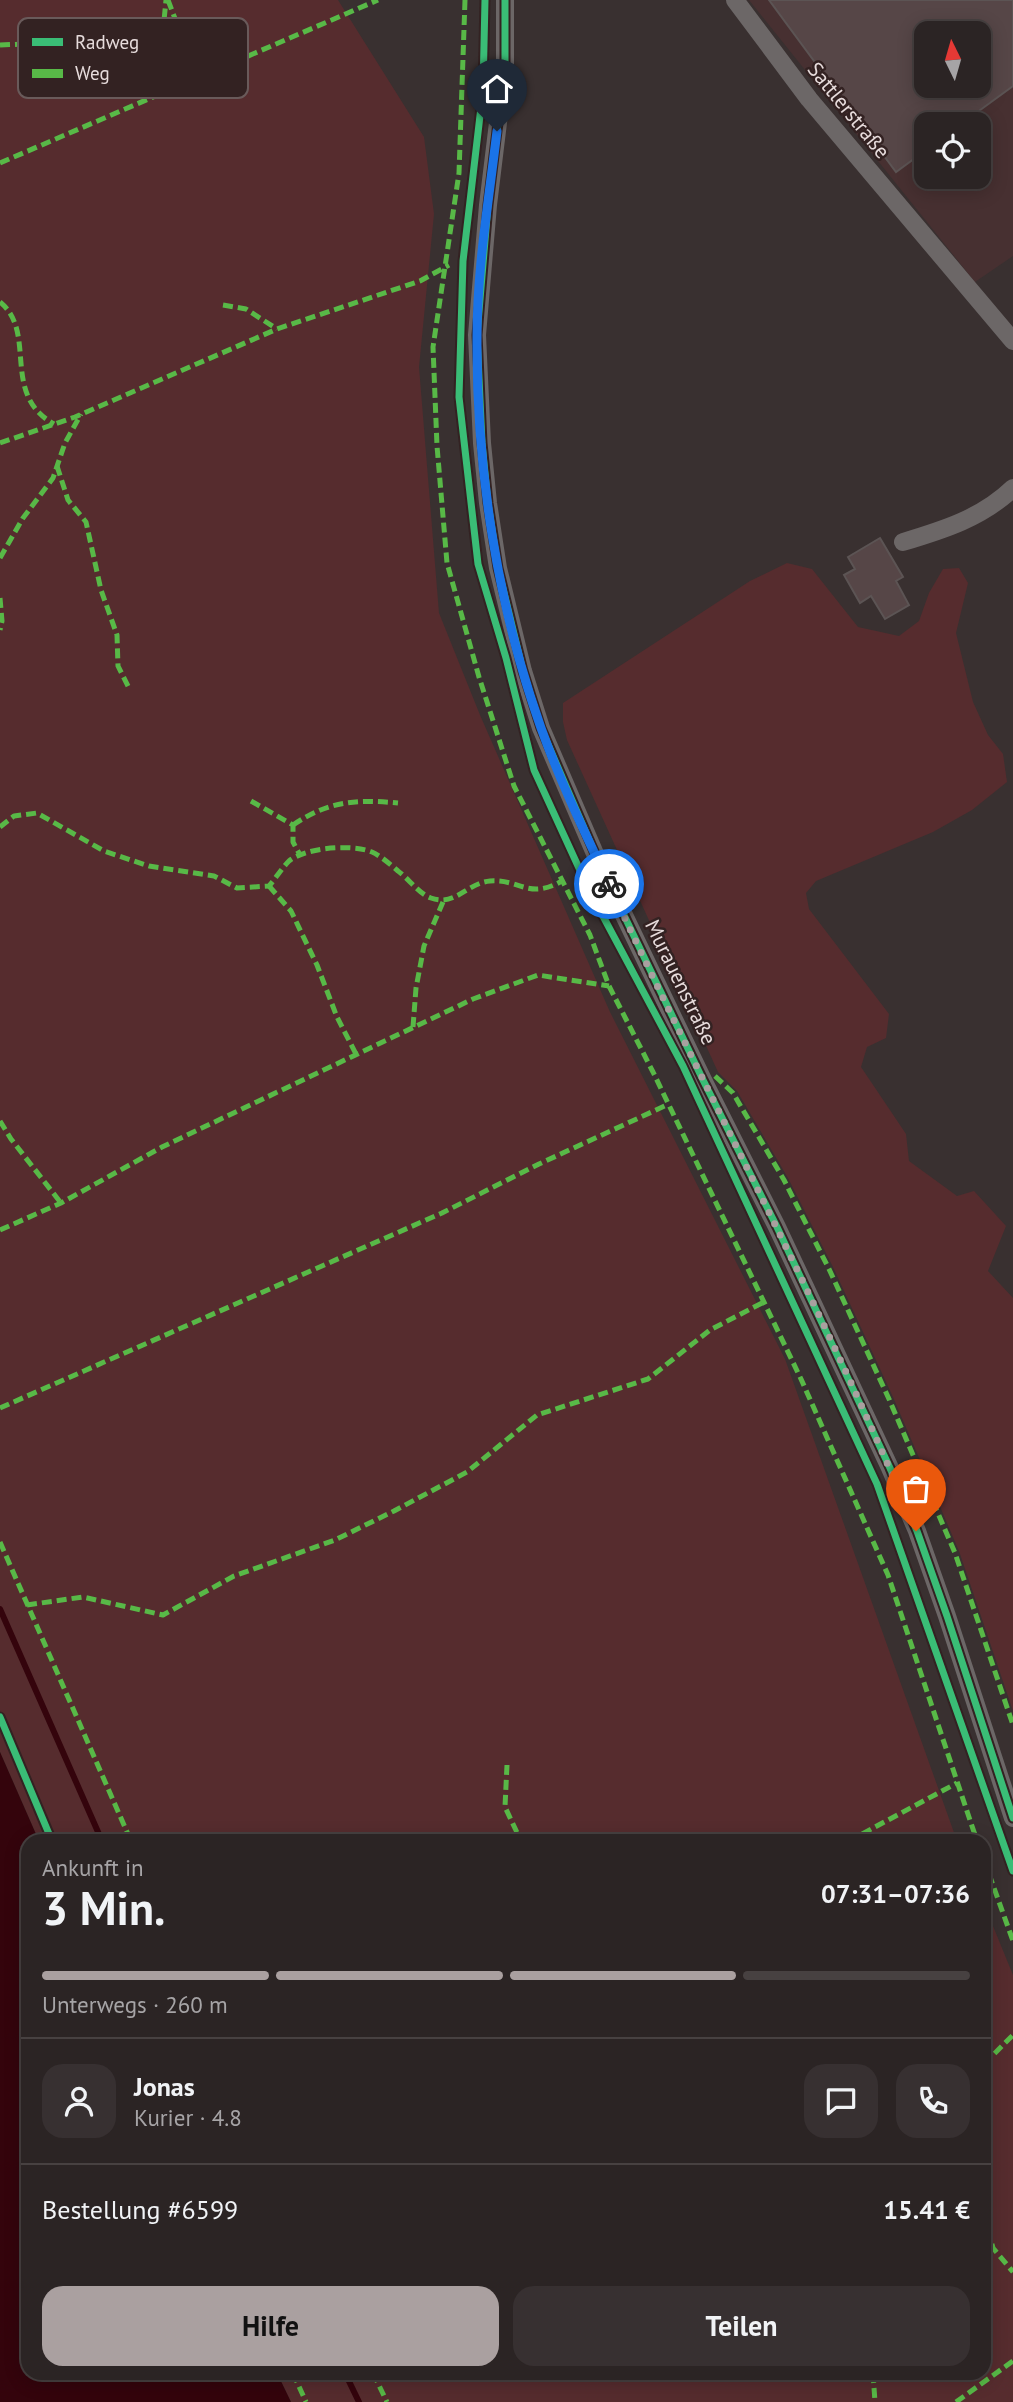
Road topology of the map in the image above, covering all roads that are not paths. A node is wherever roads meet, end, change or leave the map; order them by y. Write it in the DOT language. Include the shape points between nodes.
graph roads {
  1 [pos="505,0"];
  2 [pos="735,0"];
  3 [pos="1013,341"];
  4 [pos="1013,488"];
  5 [pos="903,542"];
  6 [pos="1013,1818"];
  1 -- 6 [label="street, Murauenstraße" via="505,65 477,335 490,516 523,671 541,728 594,851 895,1480 947,1616"];
  2 -- 3 [label="street, Sattlerstraße" via="808,99"];
  4 -- 5 [label="street" via="998,503 949,528"];
}
